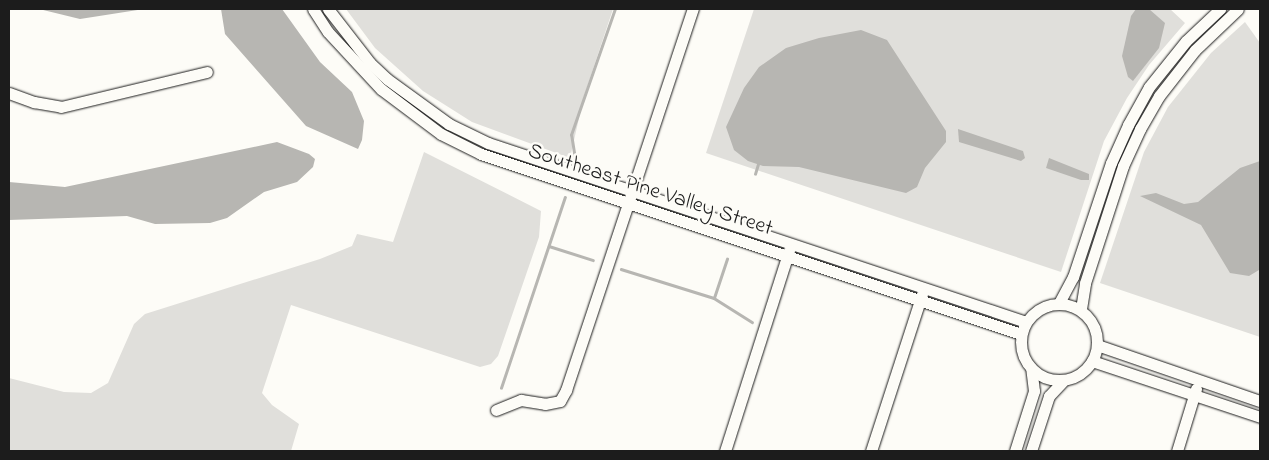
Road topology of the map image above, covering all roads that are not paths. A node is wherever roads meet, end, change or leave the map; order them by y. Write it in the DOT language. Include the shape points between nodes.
graph roads {
  1 [pos="313,9"];
  2 [pos="328,9"];
  3 [pos="693,9"];
  4 [pos="1220,9"];
  5 [pos="1238,9"];
  6 [pos="207,72"];
  7 [pos="9,84"];
  8 [pos="13,93"];
  9 [pos="631,193"];
  10 [pos="626,204"];
  11 [pos="788,252"];
  12 [pos="921,296"];
  13 [pos="1059,303"];
  14 [pos="1081,309"];
  15 [pos="1026,322"];
  16 [pos="1021,334"];
  17 [pos="1098,345"];
  18 [pos="1092,361"];
  19 [pos="1031,368"];
  20 [pos="1064,380"];
  21 [pos="1199,380"];
  22 [pos="1194,396"];
  23 [pos="1260,401"];
  24 [pos="496,410"];
  25 [pos="1260,417"];
  26 [pos="725,451"];
  27 [pos="871,451"];
  28 [pos="1015,451"];
  29 [pos="1030,451"];
  30 [pos="1177,451"];
  1 -- 10 [label="street, Southeast Pine Valley Street" via="328,32 380,89 441,134 507,164"];
  2 -- 9 [label="street, Southeast Pine Valley Street" via="370,63 414,101 449,124 521,156"];
  3 -- 9 [label="street"];
  4 -- 13 [label="street" via="1180,49 1150,87 1128,125 1111,163 1073,277"];
  5 -- 14 [label="street" via="1195,50 1159,96 1140,129 1123,166 1085,283"];
  6 -- 8 [label="street" via="61,107 34,102"];
  7 -- 8 [label="street"];
  9 -- 10 [label="street"];
  9 -- 11 [label="street, Southeast Pine Valley Street"];
  10 -- 11 [label="street, Southeast Pine Valley Street"];
  10 -- 24 [label="street" via="560,401 545,404 521,400"];
  11 -- 12 [label="street, Southeast Pine Valley Street"];
  11 -- 26 [label="street"];
  12 -- 15 [label="street, Southeast Pine Valley Street"];
  12 -- 16 [label="street, Southeast Pine Valley Street"];
  12 -- 27 [label="street"];
  13 -- 14 [label="street"];
  13 -- 15 [label="street" via="1040,308"];
  14 -- 17 [label="street" via="1094,325"];
  15 -- 16 [label="street"];
  16 -- 19 [label="street" via="1024,358"];
  17 -- 18 [label="street"];
  17 -- 21 [label="street"];
  18 -- 20 [label="street" via="1085,370"];
  18 -- 22 [label="street"];
  19 -- 20 [label="street" via="1052,380"];
  19 -- 28 [label="street" via="1034,391"];
  20 -- 29 [label="street" via="1049,396"];
  21 -- 22 [label="street"];
  21 -- 23 [label="street"];
  22 -- 25 [label="street"];
  22 -- 30 [label="street"];
}
